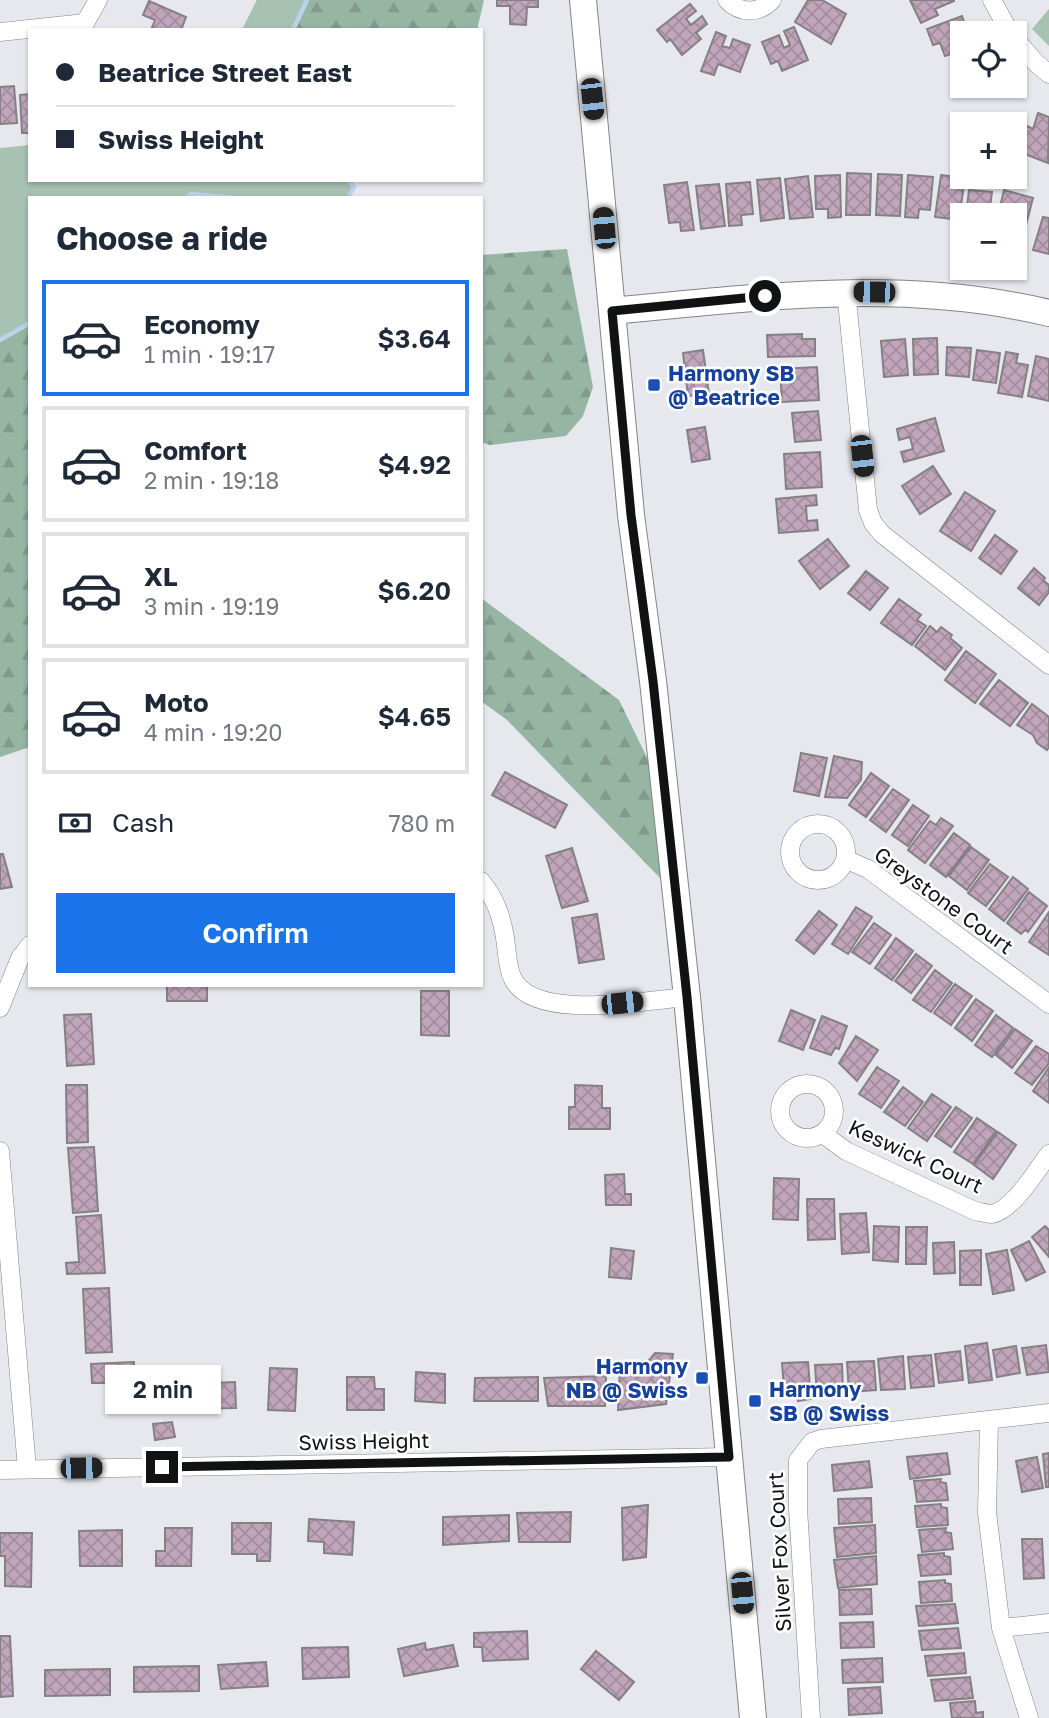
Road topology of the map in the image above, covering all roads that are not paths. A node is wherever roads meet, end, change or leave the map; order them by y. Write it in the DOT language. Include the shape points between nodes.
graph roads {
  1 [pos="98,0"];
  2 [pos="583,0"];
  3 [pos="727,0"];
  4 [pos="772,0"];
  5 [pos="992,0"];
  6 [pos="1003,21"];
  7 [pos="38,28"];
  8 [pos="28,29"];
  9 [pos="0,32"];
  10 [pos="1027,53"];
  11 [pos="1049,74"];
  12 [pos="846,291"];
  13 [pos="612,311"];
  14 [pos="1049,313"];
  15 [pos="1049,664"];
  16 [pos="845,859"];
  17 [pos="483,884"];
  18 [pos="28,948"];
  19 [pos="687,997"];
  20 [pos="1049,1004"];
  21 [pos="0,1008"];
  22 [pos="823,1134"];
  23 [pos="0,1151"];
  24 [pos="1049,1154"];
  25 [pos="1049,1413"];
  26 [pos="989,1421"];
  27 [pos="729,1457"];
  28 [pos="27,1469"];
  29 [pos="0,1470"];
  30 [pos="1049,1623"];
  31 [pos="1000,1628"];
  32 [pos="753,1718"];
  33 [pos="811,1718"];
  34 [pos="1029,1718"];
  1 -- 7 [label="street" via="85,23"];
  2 -- 13 [label="main road"];
  3 -- 4 [label="street" via="750,11"];
  5 -- 6 [label="street"];
  8 -- 9 [label="street"];
  10 -- 11 [label="street"];
  12 -- 13 [label="main road"];
  12 -- 14 [label="main road" via="978,298"];
  12 -- 15 [label="street" via="873,523"];
  13 -- 19 [label="main road"];
  16 -- 20 [label="street, Greystone Court" via="868,869"];
  17 -- 19 [label="street" via="502,920 513,980 527,993 547,1003 570,1006"];
  18 -- 21 [label="street"];
  19 -- 27 [label="main road"];
  22 -- 24 [label="street, Keswick Court" via="846,1151 989,1214 1013,1200"];
  23 -- 28 [label="street"];
  25 -- 26 [label="street"];
  26 -- 31 [label="street" via="987,1512"];
  26 -- 33 [label="street, Silver Fox Court" via="821,1440 812,1442 798,1460"];
  27 -- 28 [label="street, Swiss Height"];
  27 -- 32 [label="main road"];
  28 -- 29 [label="street, Swiss Height"];
  30 -- 31 [label="street"];
  31 -- 34 [label="street"];
}
